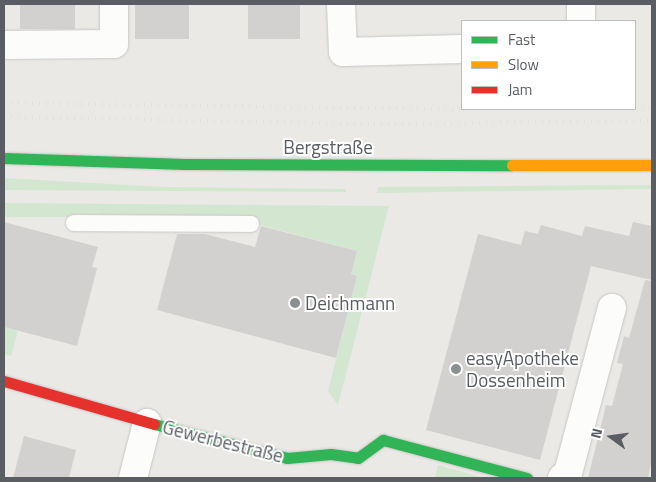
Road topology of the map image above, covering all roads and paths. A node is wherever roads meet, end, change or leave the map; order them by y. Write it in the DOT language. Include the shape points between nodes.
graph roads {
  1 [pos="114,4"];
  2 [pos="341,4"];
  3 [pos="581,4"];
  4 [pos="581,20"];
  5 [pos="4,45"];
  6 [pos="461,49"];
  7 [pos="4,158"];
  8 [pos="652,165"];
  9 [pos="74,223"];
  10 [pos="251,224"];
  11 [pos="612,308"];
  12 [pos="4,381"];
  13 [pos="147,423"];
  14 [pos="132,478"];
  15 [pos="527,478"];
  16 [pos="562,478"];
  1 -- 5 [label="street" via="114,44"];
  2 -- 6 [label="street" via="342,52"];
  3 -- 4 [label="street"];
  7 -- 8 [label="main road, Bergstraße" via="204,164"];
  9 -- 10 [label="lane"];
  11 -- 16 [label="street" via="568,473"];
  12 -- 13 [label="main road, Gewerbestraße"];
  13 -- 14 [label="street, Gewerbestraße"];
  13 -- 15 [label="main road, Gewerbestraße" via="287,458 331,454 358,458 383,440"];
}
